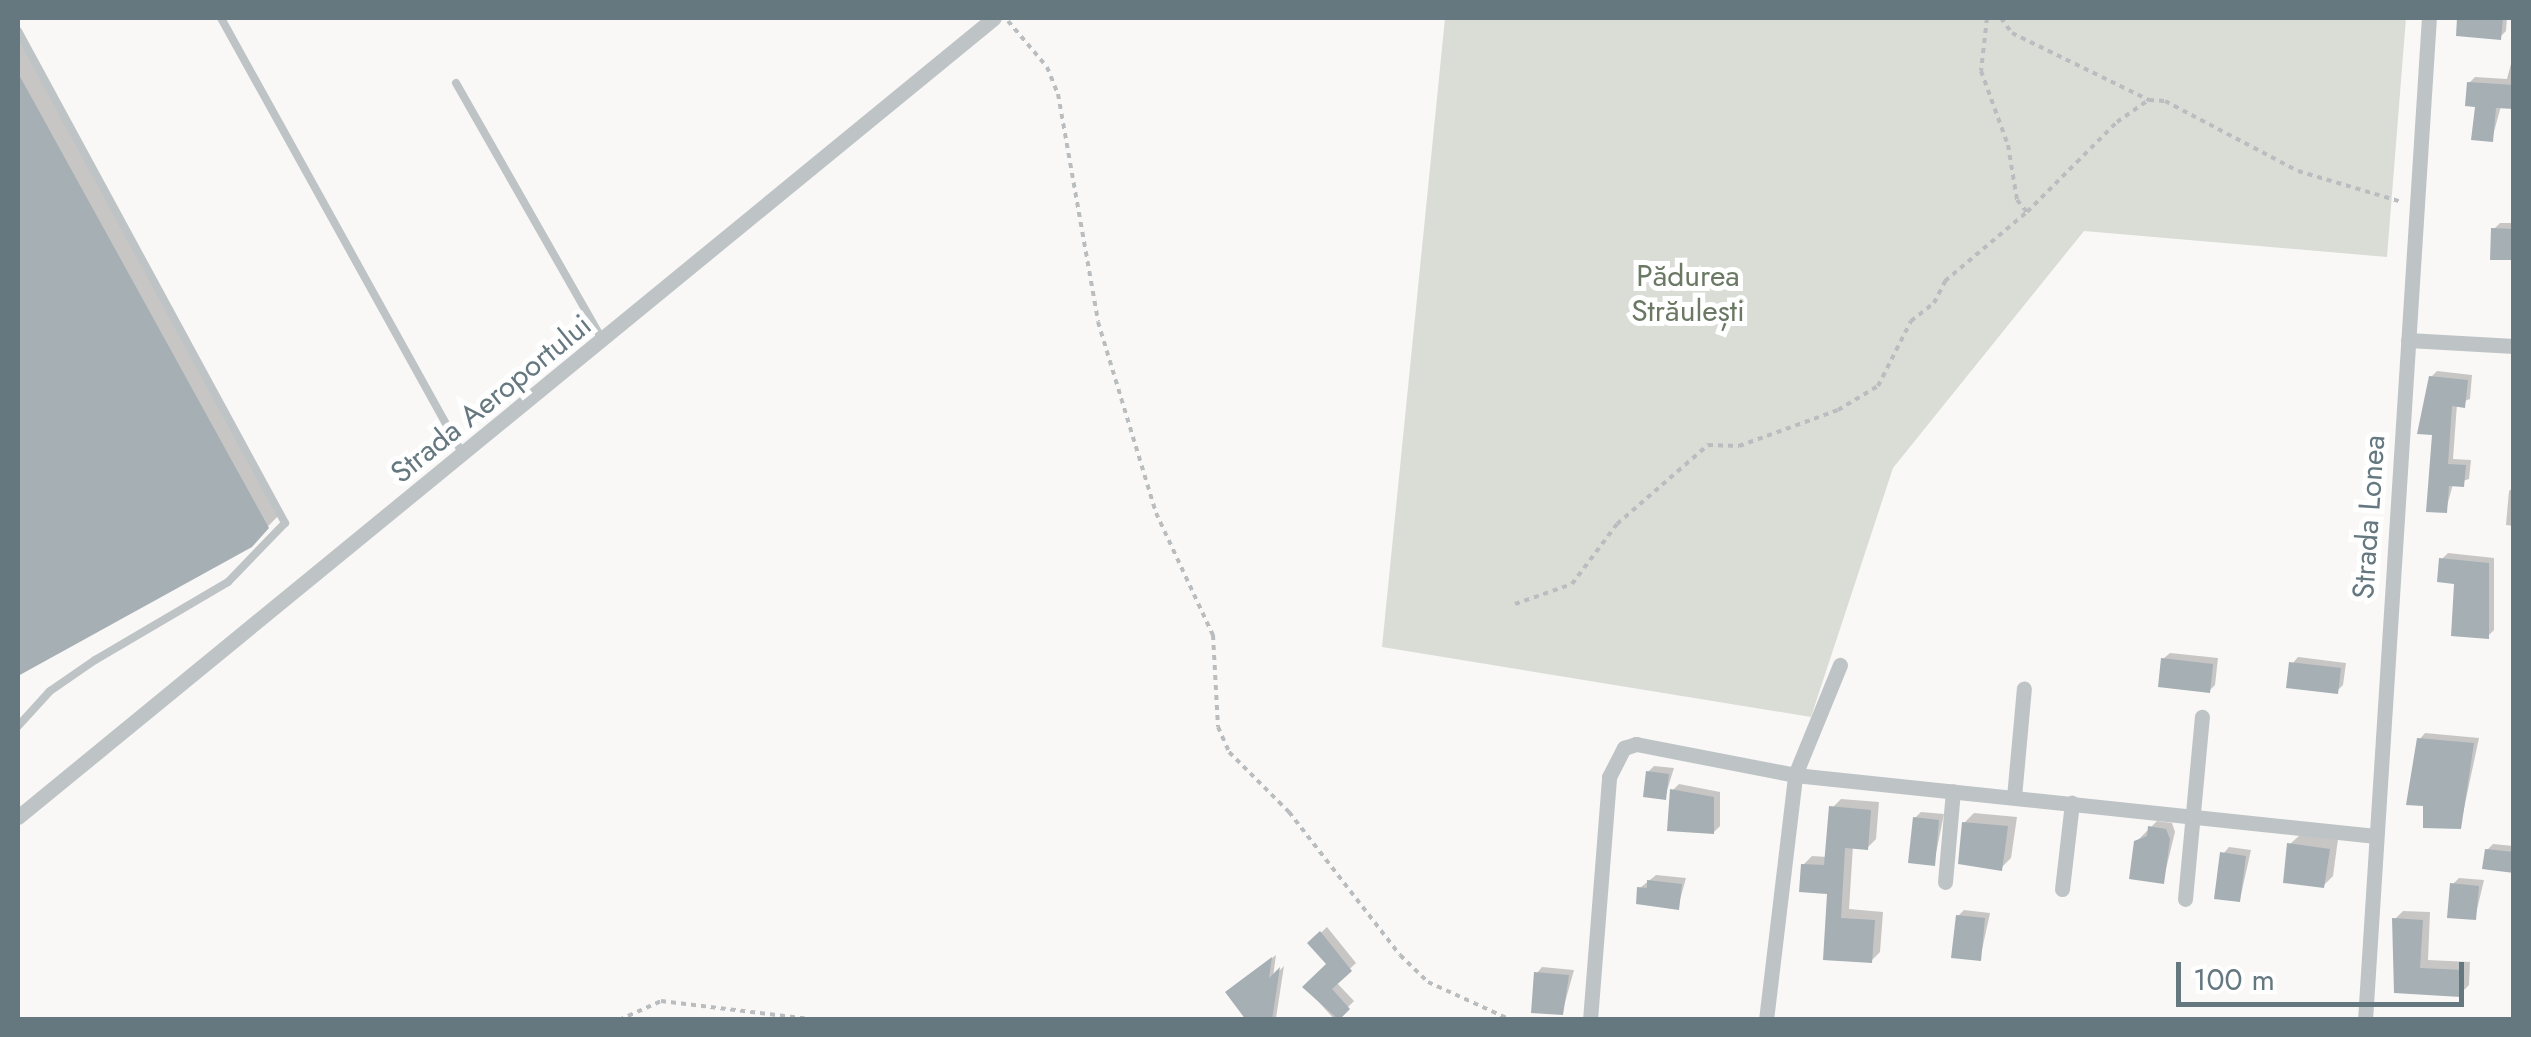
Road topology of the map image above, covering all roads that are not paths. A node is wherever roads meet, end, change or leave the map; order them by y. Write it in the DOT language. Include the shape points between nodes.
graph roads {
  1 [pos="220,18"];
  2 [pos="994,18"];
  3 [pos="2429,18"];
  4 [pos="18,32"];
  5 [pos="456,83"];
  6 [pos="2408,340"];
  7 [pos="605,342"];
  8 [pos="2514,346"];
  9 [pos="464,456"];
  10 [pos="1840,665"];
  11 [pos="2024,688"];
  12 [pos="2202,717"];
  13 [pos="18,726"];
  14 [pos="1795,775"];
  15 [pos="1953,791"];
  16 [pos="2014,797"];
  17 [pos="2072,803"];
  18 [pos="2192,816"];
  19 [pos="18,818"];
  20 [pos="2376,836"];
  21 [pos="1946,882"];
  22 [pos="2062,889"];
  23 [pos="2185,899"];
  24 [pos="1590,1020"];
  25 [pos="1766,1020"];
  26 [pos="2364,1020"];
  1 -- 9 [label="lane"];
  2 -- 7 [label="street, Strada Aeroportului"];
  3 -- 6 [label="street, Strada Lonea"];
  4 -- 13 [label="lane" via="285,522 228,582 94,660 50,691"];
  5 -- 7 [label="lane"];
  6 -- 8 [label="street"];
  6 -- 20 [label="street, Strada Lonea"];
  7 -- 9 [label="street, Strada Aeroportului"];
  9 -- 19 [label="street, Strada Aeroportului"];
  10 -- 14 [label="street"];
  11 -- 16 [label="street"];
  12 -- 18 [label="street"];
  14 -- 15 [label="street"];
  14 -- 24 [label="street" via="1655,745 1624,748 1609,777"];
  14 -- 25 [label="street"];
  15 -- 16 [label="street"];
  15 -- 21 [label="street"];
  16 -- 17 [label="street"];
  17 -- 18 [label="street"];
  17 -- 22 [label="street"];
  18 -- 20 [label="street"];
  18 -- 23 [label="street"];
  20 -- 26 [label="street, Strada Lonea"];
}
